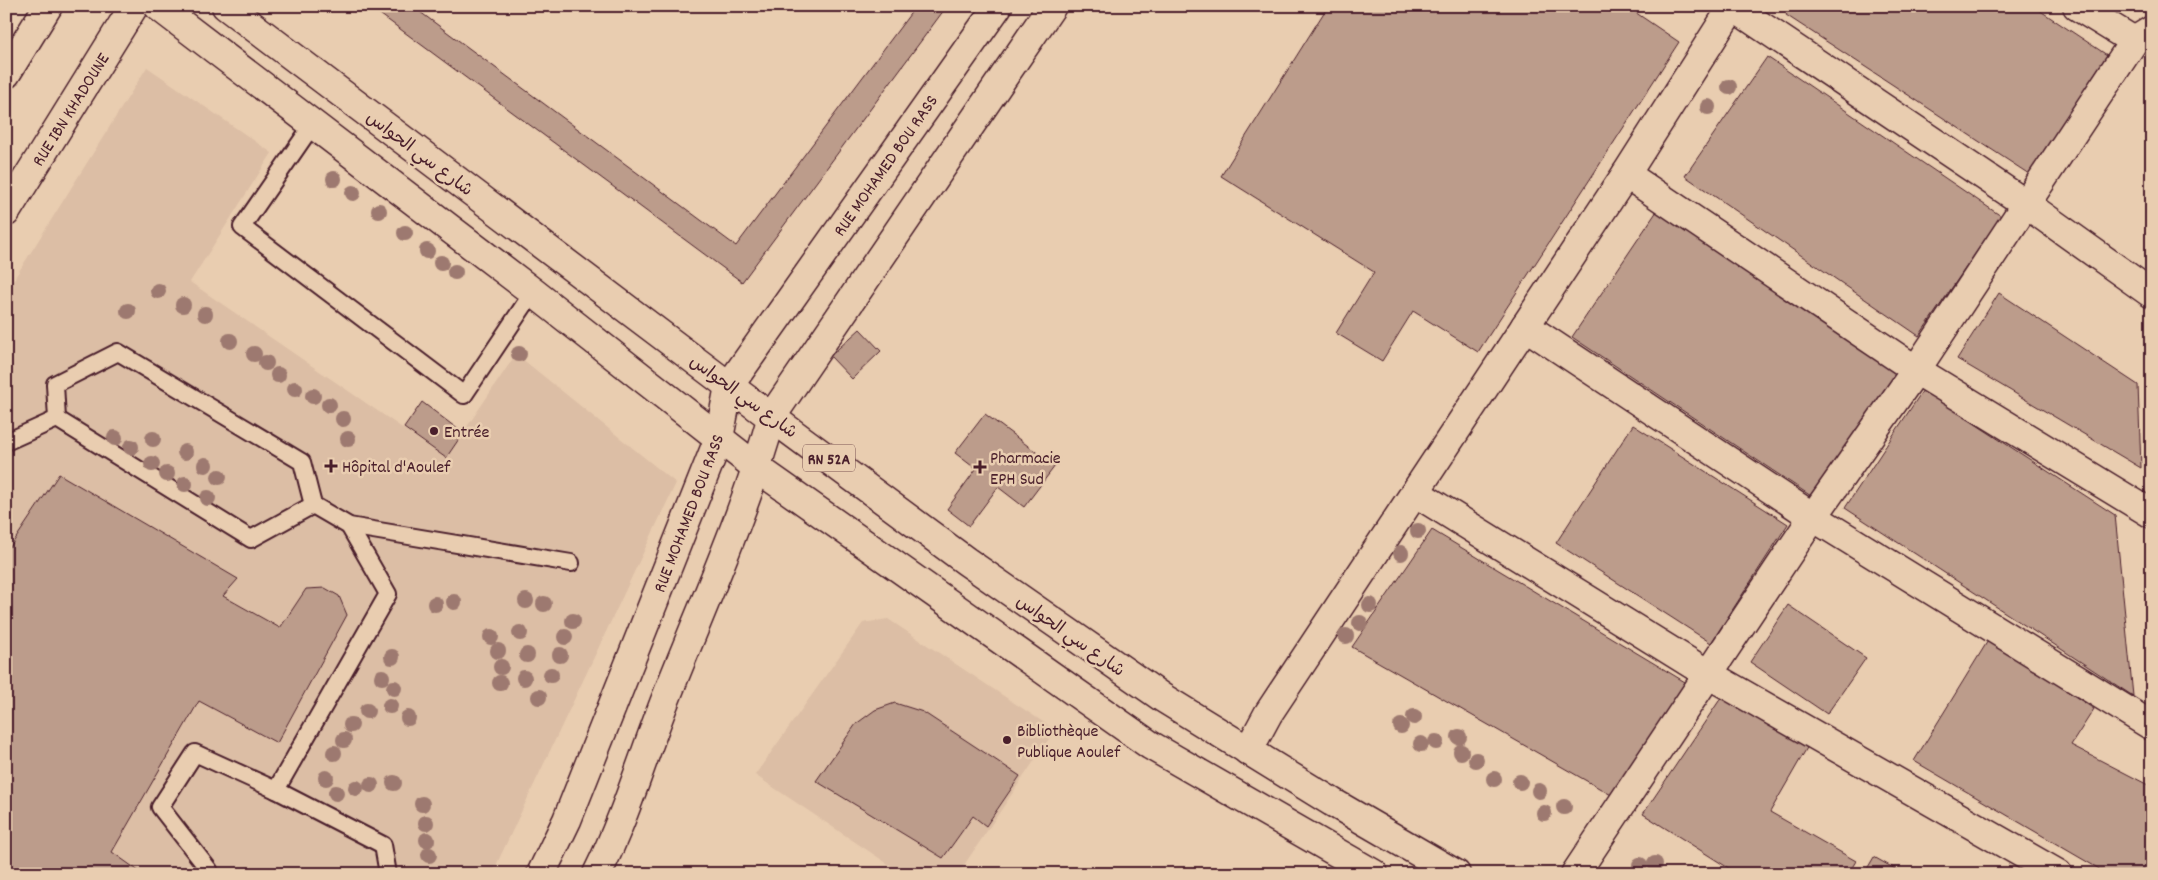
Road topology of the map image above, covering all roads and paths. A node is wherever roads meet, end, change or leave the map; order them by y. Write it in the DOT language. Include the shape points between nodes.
graph roads {
  1 [pos="48,6"];
  2 [pos="134,6"];
  3 [pos="158,6"];
  4 [pos="226,6"];
  5 [pos="998,6"];
  6 [pos="1052,6"];
  7 [pos="2077,6"];
  8 [pos="1733,7"];
  9 [pos="2143,35"];
  10 [pos="6,74"];
  11 [pos="313,124"];
  12 [pos="1626,174"];
  13 [pos="2026,204"];
  14 [pos="6,212"];
  15 [pos="533,292"];
  16 [pos="2152,294"];
  17 [pos="1525,326"];
  18 [pos="1916,370"];
  19 [pos="729,386"];
  20 [pos="772,416"];
  21 [pos="57,419"];
  22 [pos="719,438"];
  23 [pos="6,442"];
  24 [pos="757,468"];
  25 [pos="1416,493"];
  26 [pos="313,505"];
  27 [pos="2152,514"];
  28 [pos="1813,517"];
  29 [pos="349,526"];
  30 [pos="571,562"];
  31 [pos="1708,674"];
  32 [pos="2152,726"];
  33 [pos="1248,752"];
  34 [pos="276,790"];
  35 [pos="210,874"];
  36 [pos="388,874"];
  37 [pos="541,874"];
  38 [pos="597,874"];
  39 [pos="1374,874"];
  40 [pos="1456,874"];
  41 [pos="1575,874"];
  42 [pos="2058,874"];
  1 -- 10 [label="street"];
  2 -- 14 [label="street, RUE IBN KHADOUNE"];
  3 -- 11 [label="street, RN 52A"];
  4 -- 19 [label="street, شارع سي الحواس / RN 52A"];
  5 -- 19 [label="street, RUE MOHAMED BOU RASS"];
  6 -- 20 [label="street"];
  7 -- 9 [label="street"];
  8 -- 12 [label="street"];
  8 -- 13 [label="street"];
  9 -- 13 [label="street"];
  11 -- 15 [label="street, RN 52A"];
  11 -- 15 [label="lane" via="242,227 464,395"];
  12 -- 17 [label="street"];
  12 -- 18 [label="street"];
  13 -- 16 [label="street"];
  13 -- 18 [label="street"];
  15 -- 22 [label="street, RN 52A"];
  17 -- 25 [label="street"];
  17 -- 28 [label="street"];
  18 -- 27 [label="street"];
  18 -- 28 [label="street"];
  19 -- 20 [label="street, شارع سي الحواس / RN 52A"];
  19 -- 22 [label="street, RUE MOHAMED BOU RASS"];
  20 -- 24 [label="street"];
  20 -- 33 [label="street, شارع سي الحواس / RN 52A" via="966,561 1163,698"];
  21 -- 23 [label="lane"];
  21 -- 26 [label="lane" via="251,539"];
  21 -- 26 [label="lane" via="55,384 118,352 302,462"];
  22 -- 24 [label="street, RN 52A"];
  22 -- 37 [label="street, RUE MOHAMED BOU RASS" via="567,820"];
  24 -- 38 [label="street"];
  24 -- 39 [label="street, RN 52A" via="1150,745"];
  25 -- 31 [label="street"];
  25 -- 33 [label="street" via="1268,714"];
  26 -- 29 [label="lane"];
  28 -- 31 [label="street"];
  28 -- 32 [label="street"];
  29 -- 30 [label="lane"];
  29 -- 34 [label="lane" via="388,594"];
  31 -- 41 [label="street"];
  31 -- 42 [label="street"];
  33 -- 40 [label="street, شارع سي الحواس / RN 52A"];
  34 -- 35 [label="lane" via="195,753 160,806"];
  34 -- 36 [label="lane" via="383,845"];
}
